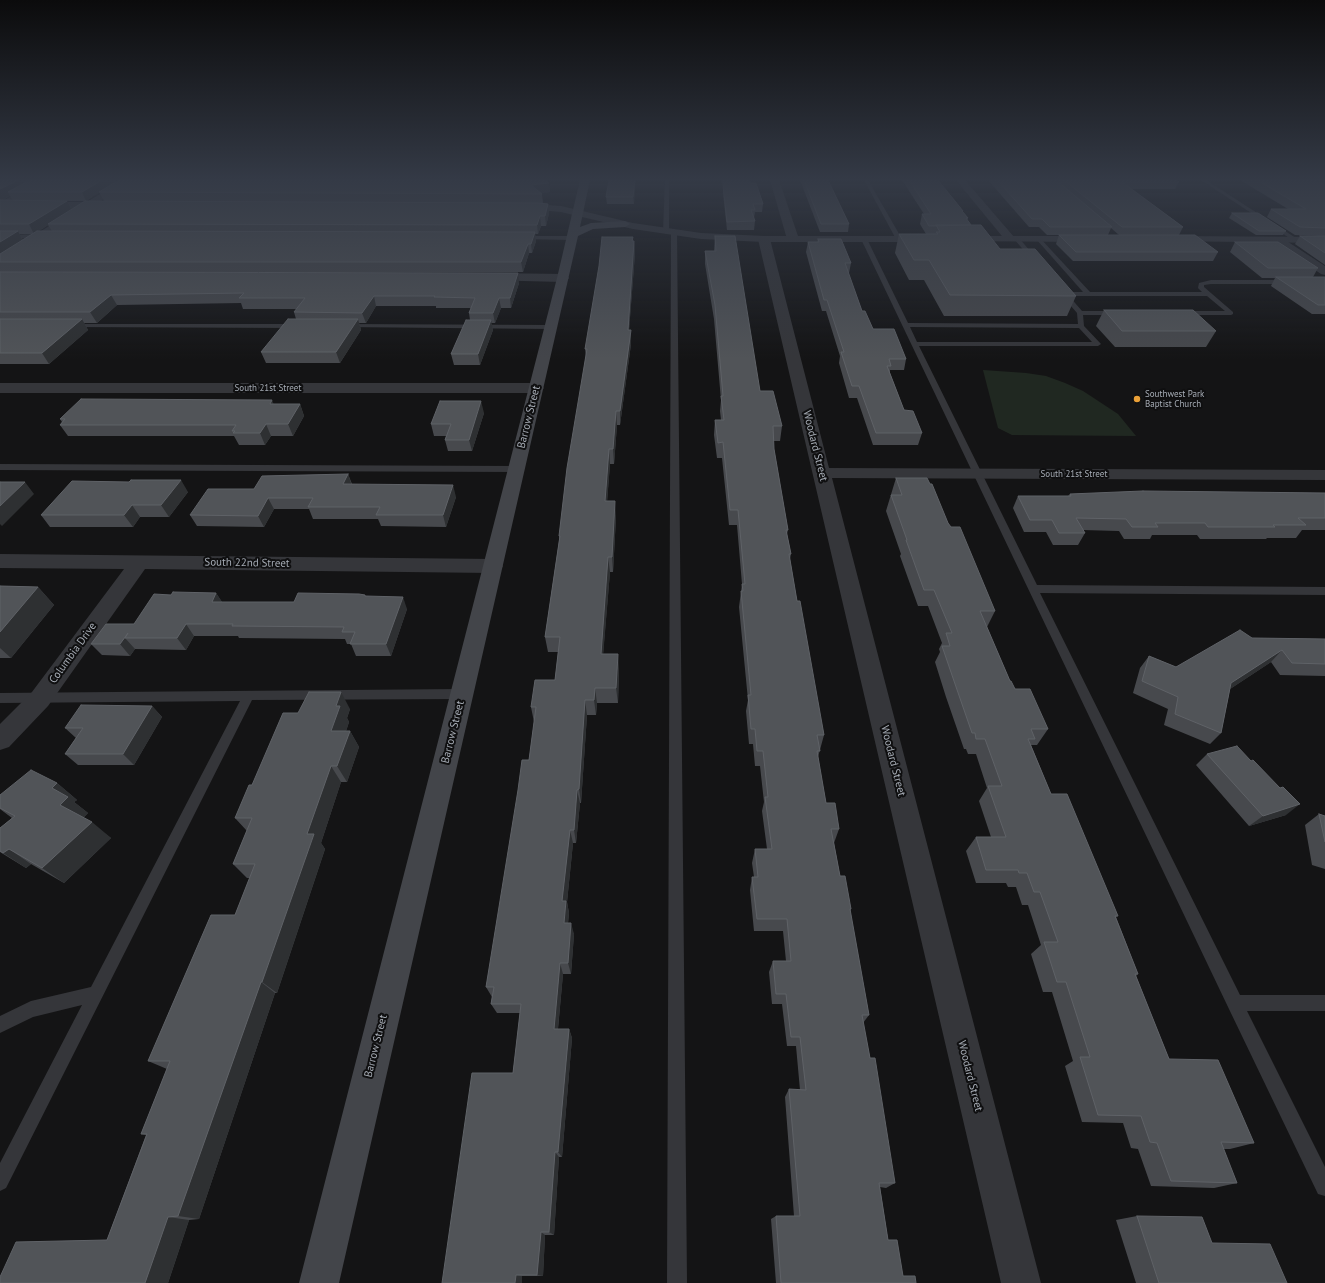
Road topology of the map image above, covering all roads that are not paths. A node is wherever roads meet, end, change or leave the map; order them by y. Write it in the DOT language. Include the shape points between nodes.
graph roads {
  1 [pos="764,239"];
  2 [pos="864,239"];
  3 [pos="33,240"];
  4 [pos="571,240"];
  5 [pos="670,240"];
  6 [pos="1014,240"];
  7 [pos="1040,240"];
  8 [pos="1263,240"];
  9 [pos="1278,240"];
  10 [pos="1296,240"];
  11 [pos="1325,240"];
  12 [pos="0,262"];
  13 [pos="1040,266"];
  14 [pos="1325,271"];
  15 [pos="476,278"];
  16 [pos="564,278"];
  17 [pos="1291,282"];
  18 [pos="1059,288"];
  19 [pos="1064,294"];
  20 [pos="1088,294"];
  21 [pos="1208,294"];
  22 [pos="1080,313"];
  23 [pos="1120,313"];
  24 [pos="1175,313"];
  25 [pos="906,325"];
  26 [pos="64,326"];
  27 [pos="304,326"];
  28 [pos="336,326"];
  29 [pos="1081,326"];
  30 [pos="551,327"];
  31 [pos="915,344"];
  32 [pos="0,388"];
  33 [pos="536,388"];
  34 [pos="0,467"];
  35 [pos="517,469"];
  36 [pos="822,473"];
  37 [pos="977,474"];
  38 [pos="1325,475"];
  39 [pos="0,561"];
  40 [pos="140,562"];
  41 [pos="493,566"];
  42 [pos="1033,589"];
  43 [pos="1325,591"];
  44 [pos="462,694"];
  45 [pos="248,696"];
  46 [pos="0,698"];
  47 [pos="40,699"];
  48 [pos="0,740"];
  49 [pos="96,994"];
  50 [pos="1235,1003"];
  51 [pos="1325,1003"];
  52 [pos="0,1025"];
  53 [pos="0,1182"];
  54 [pos="1325,1187"];
  55 [pos="319,1283"];
  56 [pos="677,1283"];
  57 [pos="1021,1283"];
  1 -- 36 [label="street, Woodard Street"];
  2 -- 25 [label="lane"];
  3 -- 12 [label="street"];
  4 -- 16 [label="main road, Barrow Street"];
  5 -- 56 [label="lane"];
  6 -- 13 [label="lane"];
  7 -- 20 [label="lane"];
  8 -- 9 [label="street"];
  9 -- 10 [label="street"];
  9 -- 14 [label="street"];
  10 -- 11 [label="street"];
  15 -- 16 [label="street"];
  16 -- 30 [label="main road, Barrow Street"];
  17 -- 21 [label="lane" via="1201,284 1201,288"];
  18 -- 19 [label="lane"];
  19 -- 20 [label="lane"];
  19 -- 22 [label="lane"];
  20 -- 21 [label="lane"];
  21 -- 24 [label="lane" via="1231,313"];
  22 -- 23 [label="lane"];
  22 -- 29 [label="lane"];
  25 -- 29 [label="lane"];
  25 -- 31 [label="lane"];
  26 -- 27 [label="lane"];
  28 -- 30 [label="lane"];
  29 -- 31 [label="lane" via="1098,344"];
  30 -- 33 [label="main road, Barrow Street"];
  31 -- 37 [label="lane"];
  32 -- 33 [label="street, South 21st Street"];
  33 -- 35 [label="main road, Barrow Street"];
  34 -- 35 [label="lane"];
  35 -- 41 [label="main road, Barrow Street"];
  36 -- 37 [label="street, South 21st Street"];
  36 -- 57 [label="street, Woodard Street"];
  37 -- 38 [label="street, South 21st Street"];
  37 -- 42 [label="lane"];
  39 -- 40 [label="street, South 22nd Street"];
  40 -- 41 [label="street, South 22nd Street"];
  40 -- 47 [label="street, Columbia Drive"];
  41 -- 44 [label="main road, Barrow Street"];
  42 -- 43 [label="lane"];
  42 -- 50 [label="lane"];
  44 -- 45 [label="lane"];
  44 -- 55 [label="main road, Barrow Street"];
  45 -- 47 [label="lane"];
  45 -- 49 [label="lane"];
  46 -- 47 [label="lane"];
  47 -- 48 [label="street, Columbia Drive"];
  49 -- 52 [label="lane" via="31,1009"];
  49 -- 53 [label="lane"];
  50 -- 51 [label="lane"];
  50 -- 54 [label="lane"];
}
